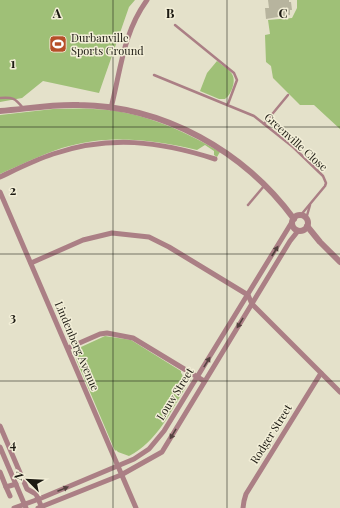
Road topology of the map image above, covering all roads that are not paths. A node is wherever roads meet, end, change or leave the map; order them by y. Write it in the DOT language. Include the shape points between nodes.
graph roads {
  1 [pos="147,0"];
  2 [pos="175,25"];
  3 [pos="154,75"];
  4 [pos="288,95"];
  5 [pos="0,98"];
  6 [pos="228,104"];
  7 [pos="111,108"];
  8 [pos="23,109"];
  9 [pos="0,112"];
  10 [pos="264,124"];
  11 [pos="215,159"];
  12 [pos="0,177"];
  13 [pos="264,186"];
  14 [pos="0,192"];
  15 [pos="248,205"];
  16 [pos="310,205"];
  17 [pos="296,218"];
  18 [pos="306,219"];
  19 [pos="303,229"];
  20 [pos="340,262"];
  21 [pos="31,263"];
  22 [pos="248,295"];
  23 [pos="252,304"];
  24 [pos="68,348"];
  25 [pos="321,373"];
  26 [pos="197,377"];
  27 [pos="204,382"];
  28 [pos="340,392"];
  29 [pos="0,426"];
  30 [pos="0,447"];
  31 [pos="118,466"];
  32 [pos="0,472"];
  33 [pos="121,475"];
  34 [pos="16,484"];
  35 [pos="6,487"];
  36 [pos="10,496"];
  37 [pos="39,499"];
  38 [pos="25,506"];
  39 [pos="41,507"];
  40 [pos="14,508"];
  41 [pos="136,508"];
  42 [pos="243,508"];
  1 -- 7 [label="street" via="126,41"];
  2 -- 6 [label="lane" via="234,73 237,80"];
  3 -- 6 [label="lane, Greenville Close"];
  4 -- 10 [label="lane"];
  5 -- 8 [label="lane" via="13,98"];
  6 -- 10 [label="lane, Greenville Close" via="251,114"];
  7 -- 8 [label="street" via="68,105"];
  7 -- 13 [label="street" via="151,117 194,134 229,156"];
  8 -- 9 [label="street"];
  10 -- 16 [label="lane, Greenville Close" via="323,176 325,186"];
  11 -- 12 [label="street" via="154,144 103,143 78,146 51,154"];
  13 -- 15 [label="lane"];
  13 -- 17 [label="street"];
  14 -- 21 [label="street, Lindenberg Avenue"];
  16 -- 17 [label="lane, Greenville Close"];
  16 -- 18 [label="lane, Greenville Close"];
  17 -- 18 [label="street"];
  17 -- 19 [label="street" via="294,228"];
  22 -- 17 [label="street, Louw Street, one-way"];
  18 -- 19 [label="street"];
  19 -- 20 [label="street"];
  19 -- 23 [label="street, Louw Street" via="290,241"];
  21 -- 22 [label="street" via="83,240 112,233 148,237"];
  21 -- 24 [label="street, Lindenberg Avenue"];
  22 -- 23 [label="street"];
  26 -- 22 [label="street, Louw Street, one-way"];
  23 -- 25 [label="street"];
  23 -- 27 [label="street, Louw Street, one-way"];
  24 -- 26 [label="street" via="100,334 133,338"];
  24 -- 31 [label="street, Lindenberg Avenue"];
  25 -- 28 [label="street"];
  25 -- 42 [label="street, Rodger Street" via="246,494"];
  26 -- 27 [label="street"];
  26 -- 31 [label="street, Louw Street" via="158,440 144,453"];
  27 -- 33 [label="street, Louw Street, one-way" via="162,452"];
  29 -- 37 [label="street" via="27,489"];
  30 -- 34 [label="street"];
  31 -- 33 [label="street, Lindenberg Avenue"];
  37 -- 31 [label="street, Louw Street, one-way"];
  32 -- 35 [label="street"];
  33 -- 39 [label="street, Louw Street"];
  33 -- 41 [label="street, Lindenberg Avenue"];
  34 -- 35 [label="street"];
  34 -- 38 [label="street"];
  35 -- 36 [label="street"];
  37 -- 38 [label="street, Louw Street"];
  37 -- 39 [label="street"];
  38 -- 40 [label="street, Louw Street"];
}
